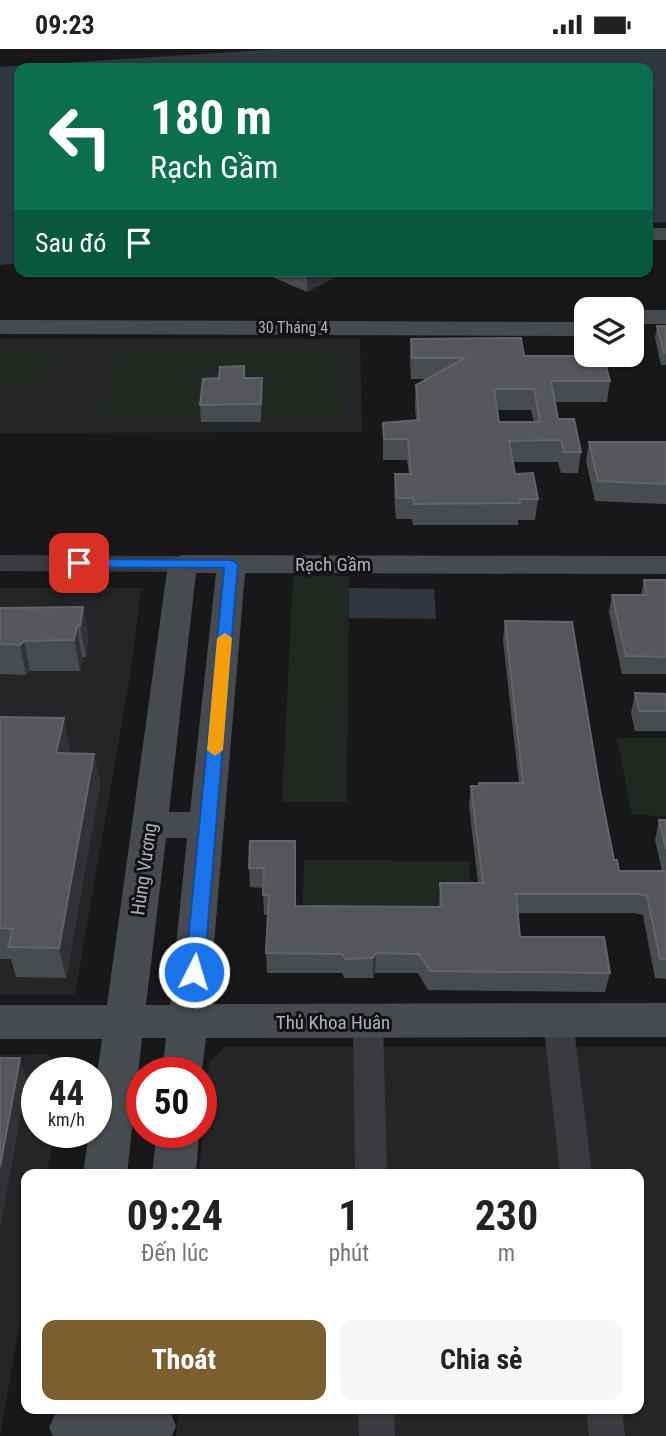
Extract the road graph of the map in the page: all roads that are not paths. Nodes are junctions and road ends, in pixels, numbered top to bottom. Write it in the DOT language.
graph roads {
  1 [pos="0,314"];
  2 [pos="644,317"];
  3 [pos="666,317"];
  4 [pos="574,318"];
  5 [pos="108,320"];
  6 [pos="532,322"];
  7 [pos="0,327"];
  8 [pos="574,327"];
  9 [pos="644,329"];
  10 [pos="666,330"];
  11 [pos="0,563"];
  12 [pos="183,564"];
  13 [pos="231,564"];
  14 [pos="666,565"];
  15 [pos="150,825"];
  16 [pos="208,825"];
  17 [pos="558,1020"];
  18 [pos="666,1020"];
  19 [pos="123,1021"];
  20 [pos="190,1021"];
  21 [pos="0,1022"];
  22 [pos="368,1022"];
  23 [pos="185,1057"];
  24 [pos="176,1148"];
  25 [pos="106,1169"];
  26 [pos="174,1169"];
  27 [pos="371,1169"];
  28 [pos="575,1169"];
  29 [pos="376,1414"];
  30 [pos="605,1414"];
  31 [pos="74,1424"];
  32 [pos="151,1424"];
  33 [pos="377,1436"];
  34 [pos="607,1436"];
  1 -- 5 [label="main road, 30 Tháng 4"];
  2 -- 3 [label="main road"];
  4 -- 6 [label="main road, 30 Tháng 4"];
  5 -- 6 [label="main road, 30 Tháng 4"];
  5 -- 7 [label="main road, 30 Tháng 4"];
  6 -- 8 [label="main road, 30 Tháng 4"];
  9 -- 10 [label="main road"];
  11 -- 12 [label="street, Rạch Gầm"];
  12 -- 13 [label="main road, Rạch Gầm"];
  12 -- 15 [label="main road, Hùng Vương"];
  13 -- 14 [label="main road, Rạch Gầm"];
  13 -- 16 [label="main road"];
  15 -- 16 [label="main road"];
  15 -- 19 [label="main road, Hùng Vương"];
  16 -- 20 [label="main road"];
  17 -- 18 [label="main road, Thủ Khoa Huân"];
  17 -- 22 [label="main road, Thủ Khoa Huân"];
  17 -- 28 [label="street"];
  19 -- 20 [label="main road, Thủ Khoa Huân"];
  19 -- 21 [label="main road, Thủ Khoa Huân"];
  19 -- 25 [label="main road, Hùng Vương"];
  20 -- 22 [label="main road, Thủ Khoa Huân"];
  20 -- 23 [label="main road"];
  22 -- 27 [label="street"];
  24 -- 26 [label="main road"];
  29 -- 33 [label="street"];
  30 -- 34 [label="street"];
  31 -- 32 [label="main road"];
}
